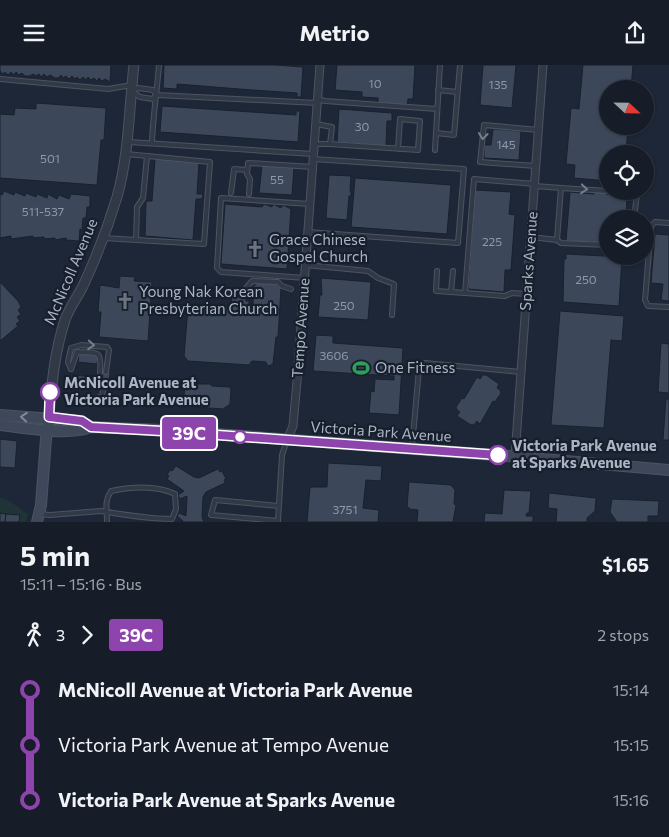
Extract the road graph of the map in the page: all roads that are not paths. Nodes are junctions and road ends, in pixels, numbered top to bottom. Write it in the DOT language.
graph roads {
  1 [pos="134,65"];
  2 [pos="159,65"];
  3 [pos="320,65"];
  4 [pos="440,65"];
  5 [pos="460,65"];
  6 [pos="544,65"];
  7 [pos="0,79"];
  8 [pos="131,88"];
  9 [pos="438,90"];
  10 [pos="458,92"];
  11 [pos="157,95"];
  12 [pos="317,101"];
  13 [pos="437,109"];
  14 [pos="316,124"];
  15 [pos="539,131"];
  16 [pos="436,133"];
  17 [pos="126,142"];
  18 [pos="152,142"];
  19 [pos="314,144"];
  20 [pos="330,144"];
  21 [pos="398,149"];
  22 [pos="434,150"];
  23 [pos="125,154"];
  24 [pos="146,156"];
  25 [pos="313,157"];
  26 [pos="536,166"];
  27 [pos="313,167"];
  28 [pos="247,170"];
  29 [pos="535,185"];
  30 [pos="561,188"];
  31 [pos="599,190"];
  32 [pos="232,193"];
  33 [pos="249,193"];
  34 [pos="310,204"];
  35 [pos="669,223"];
  36 [pos="308,232"];
  37 [pos="103,238"];
  38 [pos="534,238"];
  39 [pos="136,240"];
  40 [pos="557,240"];
  41 [pos="599,245"];
  42 [pos="306,265"];
  43 [pos="437,271"];
  44 [pos="452,271"];
  45 [pos="305,278"];
  46 [pos="246,288"];
  47 [pos="291,289"];
  48 [pos="451,292"];
  49 [pos="465,293"];
  50 [pos="527,294"];
  51 [pos="669,307"];
  52 [pos="392,315"];
  53 [pos="106,372"];
  54 [pos="521,372"];
  55 [pos="100,373"];
  56 [pos="104,386"];
  57 [pos="93,399"];
  58 [pos="0,415"];
  59 [pos="49,417"];
  60 [pos="0,425"];
  61 [pos="91,427"];
  62 [pos="47,430"];
  63 [pos="287,440"];
  64 [pos="412,449"];
  65 [pos="515,457"];
  66 [pos="669,470"];
  67 [pos="279,506"];
  68 [pos="107,512"];
  69 [pos="38,518"];
  70 [pos="107,522"];
  71 [pos="278,522"];
  1 -- 8 [label="street, McNicoll Avenue"];
  2 -- 11 [label="lane"];
  3 -- 12 [label="street, Tempo Avenue"];
  4 -- 9 [label="lane"];
  5 -- 10 [label="lane"];
  6 -- 15 [label="street, Sparks Avenue"];
  7 -- 8 [label="lane"];
  8 -- 11 [label="lane"];
  8 -- 11 [label="lane"];
  8 -- 17 [label="street, McNicoll Avenue"];
  9 -- 10 [label="lane"];
  9 -- 13 [label="lane"];
  10 -- 16 [label="lane"];
  11 -- 12 [label="lane"];
  11 -- 18 [label="lane"];
  12 -- 13 [label="lane"];
  12 -- 14 [label="street, Tempo Avenue"];
  13 -- 16 [label="lane"];
  14 -- 19 [label="street, Tempo Avenue"];
  14 -- 20 [label="lane"];
  15 -- 26 [label="street, Sparks Avenue"];
  15 -- 26 [label="lane, one-way"];
  16 -- 22 [label="lane"];
  17 -- 18 [label="lane"];
  17 -- 23 [label="street, McNicoll Avenue"];
  18 -- 25 [label="lane"];
  19 -- 20 [label="lane"];
  19 -- 25 [label="street, Tempo Avenue"];
  20 -- 21 [label="lane"];
  21 -- 21 [label="lane"];
  23 -- 24 [label="lane"];
  23 -- 37 [label="street, McNicoll Avenue"];
  24 -- 39 [label="lane"];
  24 -- 39 [label="lane"];
  25 -- 27 [label="street, Tempo Avenue"];
  25 -- 36 [label="lane"];
  26 -- 29 [label="street, Sparks Avenue"];
  27 -- 28 [label="lane"];
  27 -- 34 [label="street, Tempo Avenue"];
  28 -- 32 [label="lane"];
  28 -- 33 [label="lane"];
  29 -- 30 [label="lane"];
  29 -- 38 [label="street, Sparks Avenue"];
  29 -- 49 [label="lane"];
  30 -- 31 [label="lane, one-way"];
  30 -- 40 [label="lane"];
  34 -- 36 [label="street, Tempo Avenue"];
  34 -- 45 [label="lane"];
  35 -- 51 [label="lane"];
  36 -- 42 [label="street, Tempo Avenue"];
  37 -- 39 [label="lane"];
  37 -- 59 [label="street, McNicoll Avenue"];
  38 -- 40 [label="lane"];
  38 -- 50 [label="street, Sparks Avenue"];
  40 -- 41 [label="lane"];
  42 -- 45 [label="street, Tempo Avenue"];
  42 -- 52 [label="lane"];
  43 -- 48 [label="lane"];
  44 -- 48 [label="lane"];
  45 -- 63 [label="street, Tempo Avenue"];
  46 -- 47 [label="lane"];
  48 -- 49 [label="lane"];
  49 -- 50 [label="lane"];
  50 -- 54 [label="street, Sparks Avenue"];
  55 -- 53 [label="lane, one-way"];
  54 -- 64 [label="lane"];
  54 -- 65 [label="street, Sparks Avenue"];
  56 -- 57 [label="lane"];
  59 -- 58 [label="main road, Victoria Park Avenue, one-way"];
  59 -- 61 [label="main road, Victoria Park Avenue"];
  59 -- 62 [label="main road, McNicoll Avenue"];
  60 -- 62 [label="main road, Victoria Park Avenue"];
  61 -- 62 [label="main road, Victoria Park Avenue"];
  61 -- 63 [label="main road, Victoria Park Avenue"];
  62 -- 69 [label="main road, McNicoll Avenue"];
  63 -- 64 [label="main road, Victoria Park Avenue"];
  63 -- 67 [label="lane"];
  64 -- 65 [label="main road, Victoria Park Avenue"];
  65 -- 66 [label="main road, Victoria Park Avenue"];
  67 -- 71 [label="lane"];
  67 -- 71 [label="lane"];
  68 -- 68 [label="lane"];
  68 -- 69 [label="lane"];
  68 -- 70 [label="lane"];
}
